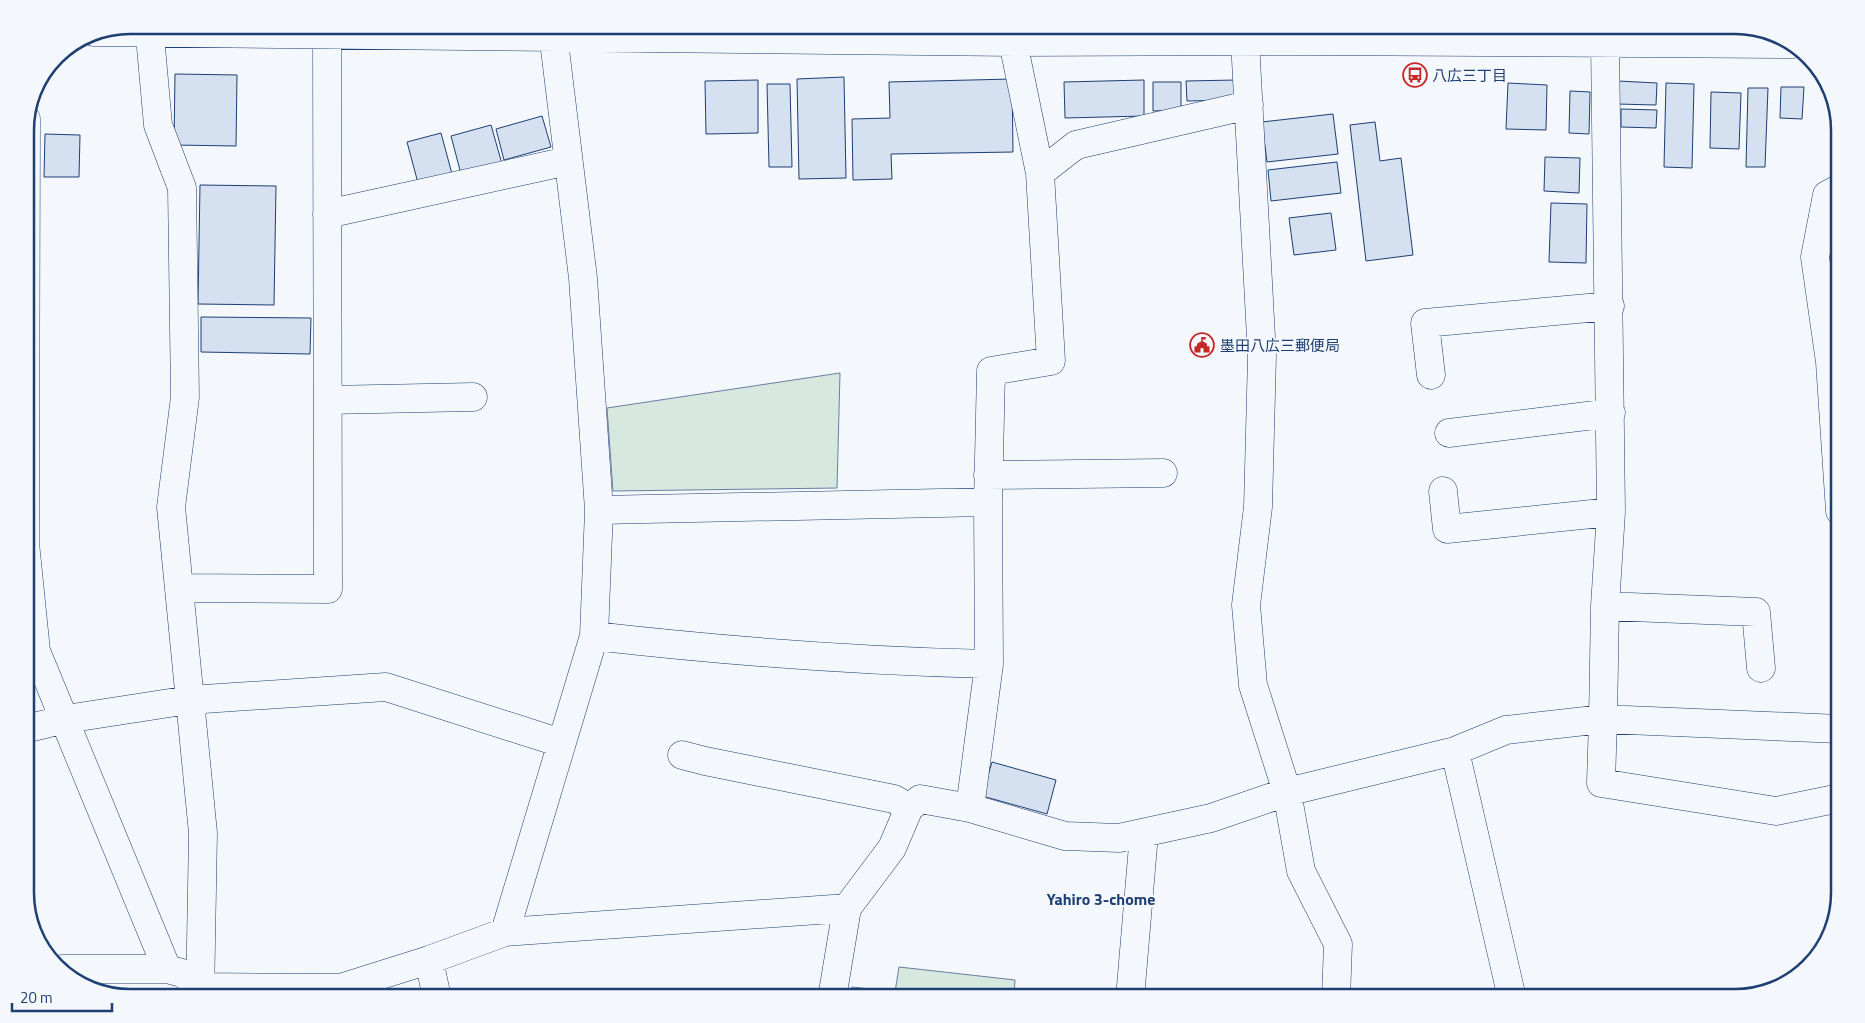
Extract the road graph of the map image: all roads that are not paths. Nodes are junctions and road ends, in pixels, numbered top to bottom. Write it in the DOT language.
graph roads {
  1 [pos="150,34"];
  2 [pos="298,34"];
  3 [pos="384,34"];
  4 [pos="553,34"];
  5 [pos="678,34"];
  6 [pos="1296,34"];
  7 [pos="1400,34"];
  8 [pos="327,35"];
  9 [pos="1262,35"];
  10 [pos="1609,37"];
  11 [pos="1013,42"];
  12 [pos="1776,43"];
  13 [pos="1249,104"];
  14 [pos="568,161"];
  15 [pos="1040,173"];
  16 [pos="1831,193"];
  17 [pos="327,214"];
  18 [pos="1610,306"];
  19 [pos="1831,340"];
  20 [pos="1431,375"];
  21 [pos="473,397"];
  22 [pos="328,400"];
  23 [pos="1611,413"];
  24 [pos="1449,433"];
  25 [pos="1163,473"];
  26 [pos="988,489"];
  27 [pos="1443,491"];
  28 [pos="599,510"];
  29 [pos="1611,512"];
  30 [pos="179,588"];
  31 [pos="1605,606"];
  32 [pos="594,636"];
  33 [pos="34,654"];
  34 [pos="989,664"];
  35 [pos="1761,668"];
  36 [pos="189,700"];
  37 [pos="66,719"];
  38 [pos="1603,719"];
  39 [pos="34,727"];
  40 [pos="1831,729"];
  41 [pos="561,743"];
  42 [pos="1455,751"];
  43 [pos="682,754"];
  44 [pos="1287,792"];
  45 [pos="1831,800"];
  46 [pos="909,808"];
  47 [pos="970,808"];
  48 [pos="1144,834"];
  49 [pos="847,908"];
  50 [pos="505,932"];
  51 [pos="429,960"];
  52 [pos="70,969"];
  53 [pos="167,969"];
  54 [pos="196,989"];
  55 [pos="200,989"];
  56 [pos="312,989"];
  57 [pos="436,989"];
  58 [pos="834,989"];
  59 [pos="1131,989"];
  60 [pos="1336,989"];
  61 [pos="1510,989"];
  1 -- 30 [label="street"];
  2 -- 8 [label="street"];
  3 -- 8 [label="street"];
  4 -- 14 [label="street"];
  5 -- 11 [label="street"];
  6 -- 9 [label="street"];
  7 -- 10 [label="street"];
  8 -- 17 [label="street"];
  9 -- 11 [label="street"];
  9 -- 13 [label="street"];
  10 -- 12 [label="street"];
  10 -- 18 [label="street"];
  11 -- 15 [label="street"];
  13 -- 15 [label="street"];
  13 -- 44 [label="street"];
  14 -- 17 [label="street"];
  14 -- 28 [label="street"];
  15 -- 26 [label="street"];
  16 -- 19 [label="street"];
  17 -- 22 [label="street"];
  18 -- 20 [label="street"];
  18 -- 23 [label="street"];
  21 -- 22 [label="street"];
  22 -- 30 [label="street"];
  23 -- 24 [label="street"];
  23 -- 29 [label="street"];
  25 -- 26 [label="street"];
  26 -- 28 [label="street"];
  26 -- 34 [label="street"];
  27 -- 29 [label="street"];
  28 -- 32 [label="street"];
  29 -- 31 [label="street"];
  30 -- 36 [label="street"];
  31 -- 35 [label="street"];
  31 -- 38 [label="street"];
  32 -- 34 [label="street"];
  32 -- 41 [label="street"];
  33 -- 37 [label="street"];
  34 -- 47 [label="street"];
  36 -- 37 [label="street"];
  36 -- 41 [label="street"];
  36 -- 55 [label="street"];
  37 -- 39 [label="street"];
  37 -- 53 [label="street"];
  38 -- 40 [label="street"];
  38 -- 42 [label="street"];
  38 -- 45 [label="street"];
  41 -- 50 [label="street"];
  42 -- 44 [label="street"];
  42 -- 61 [label="street"];
  43 -- 46 [label="street"];
  44 -- 48 [label="street"];
  44 -- 60 [label="street"];
  46 -- 47 [label="street"];
  46 -- 49 [label="street"];
  47 -- 48 [label="street"];
  48 -- 59 [label="street"];
  49 -- 50 [label="street"];
  49 -- 58 [label="street"];
  50 -- 51 [label="street"];
  51 -- 56 [label="street"];
  51 -- 57 [label="street"];
  52 -- 53 [label="street"];
  53 -- 54 [label="street"];
}
